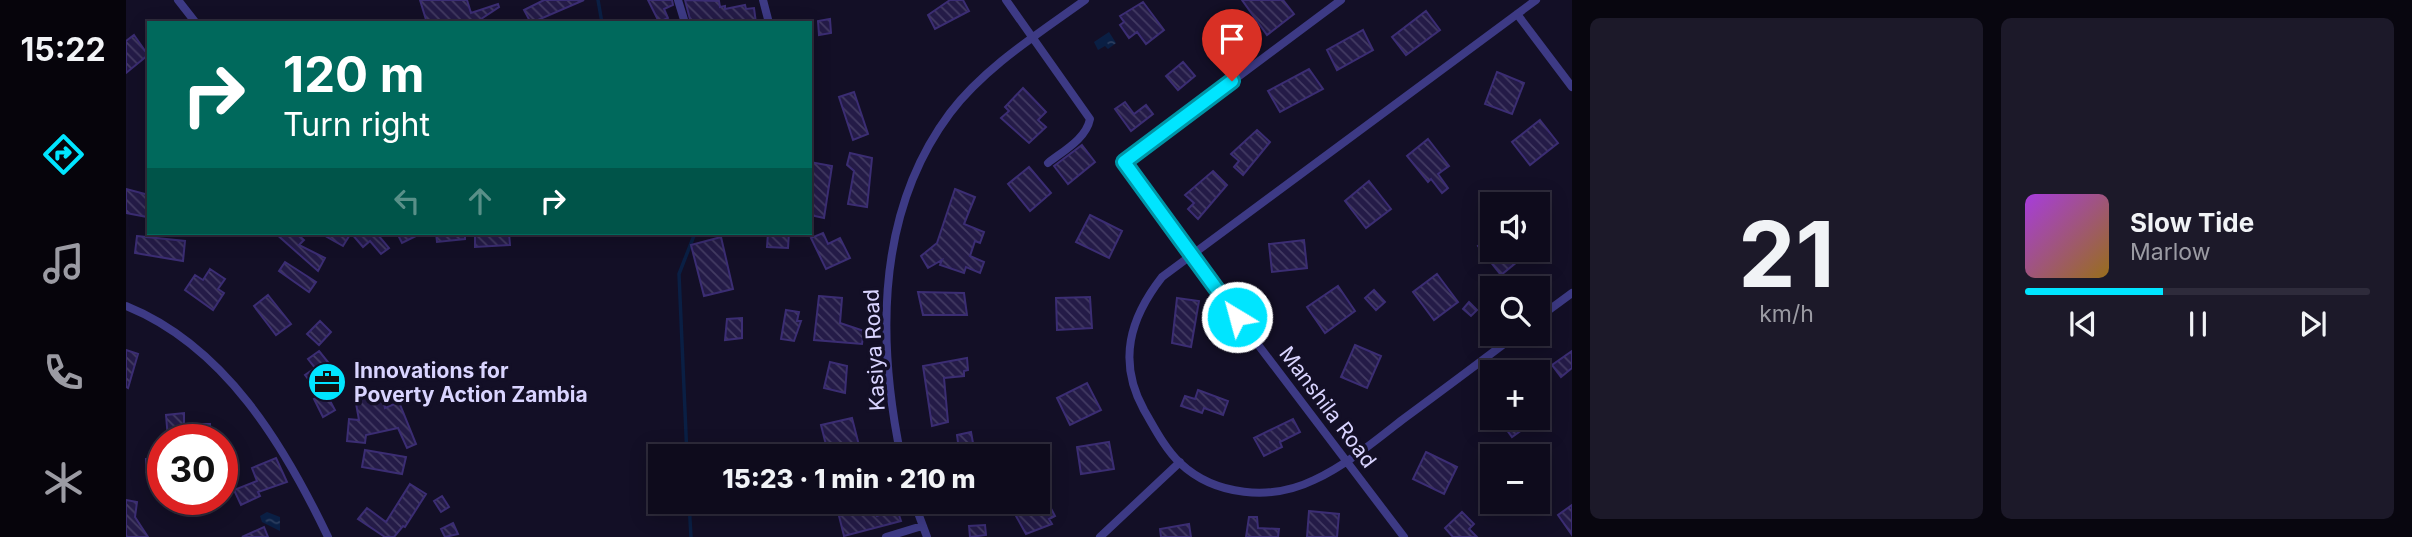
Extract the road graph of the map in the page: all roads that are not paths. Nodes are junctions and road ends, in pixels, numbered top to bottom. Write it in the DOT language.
graph roads {
  1 [pos="178,0"];
  2 [pos="678,0"];
  3 [pos="763,0"];
  4 [pos="1006,0"];
  5 [pos="1085,0"];
  6 [pos="1341,0"];
  7 [pos="1536,0"];
  8 [pos="1517,15"];
  9 [pos="194,21"];
  10 [pos="684,21"];
  11 [pos="768,21"];
  12 [pos="1032,38"];
  13 [pos="1572,86"];
  14 [pos="1048,163"];
  15 [pos="1190,254"];
  16 [pos="1572,293"];
  17 [pos="126,306"];
  18 [pos="1550,309"];
  19 [pos="1501,346"];
  20 [pos="899,444"];
  21 [pos="1347,461"];
  22 [pos="1180,462"];
  23 [pos="918,514"];
  24 [pos="922,526"];
  25 [pos="328,537"];
  26 [pos="886,537"];
  27 [pos="927,537"];
  28 [pos="1100,537"];
  29 [pos="1404,537"];
  1 -- 9 [label="street"];
  2 -- 10 [label="street"];
  3 -- 11 [label="street"];
  4 -- 12 [label="street"];
  5 -- 12 [label="street, Kasiya Road"];
  6 -- 15 [label="street, Manshila Road"];
  7 -- 8 [label="street"];
  8 -- 13 [label="street"];
  8 -- 15 [label="street"];
  12 -- 14 [label="street"];
  12 -- 20 [label="street, Kasiya Road"];
  15 -- 21 [label="street, Manshila Road"];
  15 -- 22 [label="street"];
  16 -- 18 [label="street"];
  17 -- 25 [label="street"];
  19 -- 21 [label="street"];
  21 -- 22 [label="street"];
  21 -- 29 [label="street, Manshila Road"];
  22 -- 28 [label="street"];
  23 -- 24 [label="street"];
  24 -- 26 [label="street"];
  24 -- 27 [label="street"];
}
